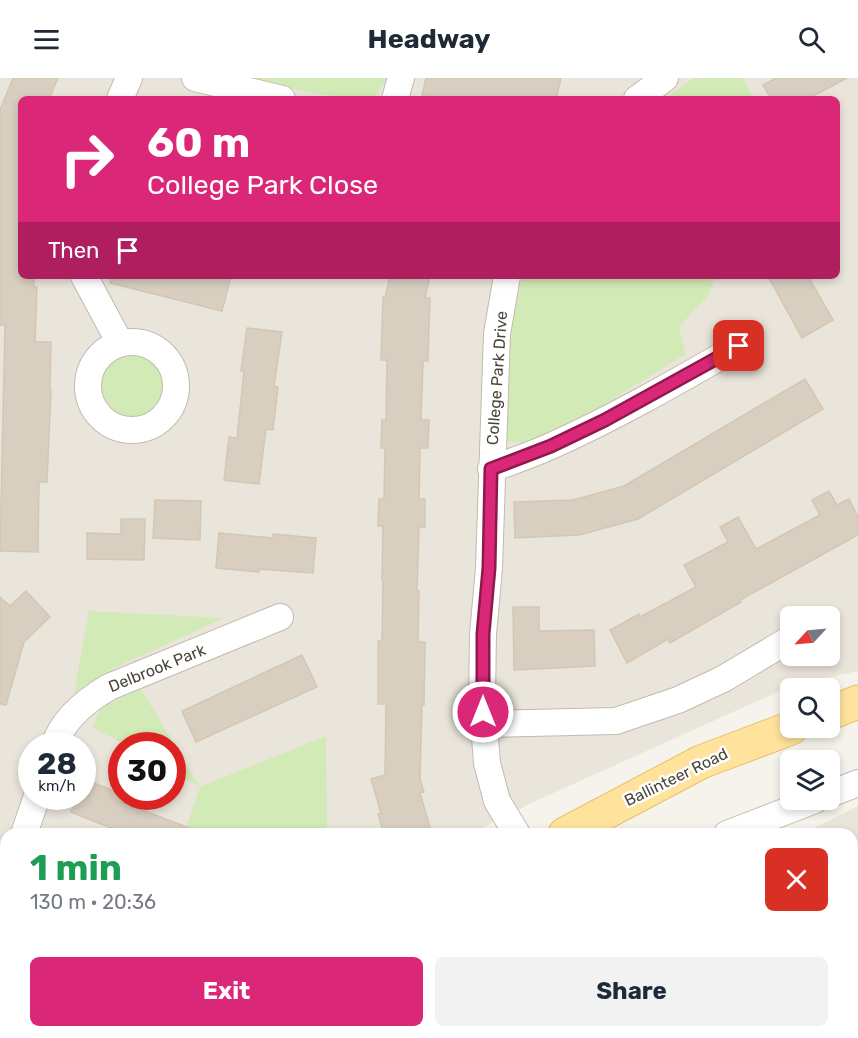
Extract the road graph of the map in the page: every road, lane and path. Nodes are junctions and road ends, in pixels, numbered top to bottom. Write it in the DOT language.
graph roads {
  1 [pos="129,78"];
  2 [pos="195,78"];
  3 [pos="401,78"];
  4 [pos="665,78"];
  5 [pos="121,96"];
  6 [pos="270,96"];
  7 [pos="396,96"];
  8 [pos="641,96"];
  9 [pos="86,279"];
  10 [pos="506,279"];
  11 [pos="120,343"];
  12 [pos="739,346"];
  13 [pos="491,469"];
  14 [pos="280,616"];
  15 [pos="780,645"];
  16 [pos="858,702"];
  17 [pos="840,709"];
  18 [pos="483,724"];
  19 [pos="62,732"];
  20 [pos="780,732"];
  21 [pos="858,783"];
  22 [pos="840,790"];
  23 [pos="32,810"];
  24 [pos="789,810"];
  25 [pos="26,828"];
  26 [pos="513,828"];
  27 [pos="576,828"];
  28 [pos="743,828"];
  1 -- 5 [label="street"];
  2 -- 6 [label="street"];
  3 -- 7 [label="street"];
  4 -- 8 [label="street"];
  9 -- 11 [label="street"];
  10 -- 13 [label="street, College Park Drive"];
  12 -- 13 [label="street"];
  13 -- 18 [label="street, College Park Drive"];
  14 -- 19 [label="street, Delbrook Park"];
  15 -- 18 [label="street"];
  16 -- 17 [label="main road"];
  18 -- 26 [label="street, College Park Drive"];
  20 -- 27 [label="main road, Ballinteer Road"];
  21 -- 22 [label="street"];
  23 -- 25 [label="street"];
  24 -- 28 [label="street"];
}
